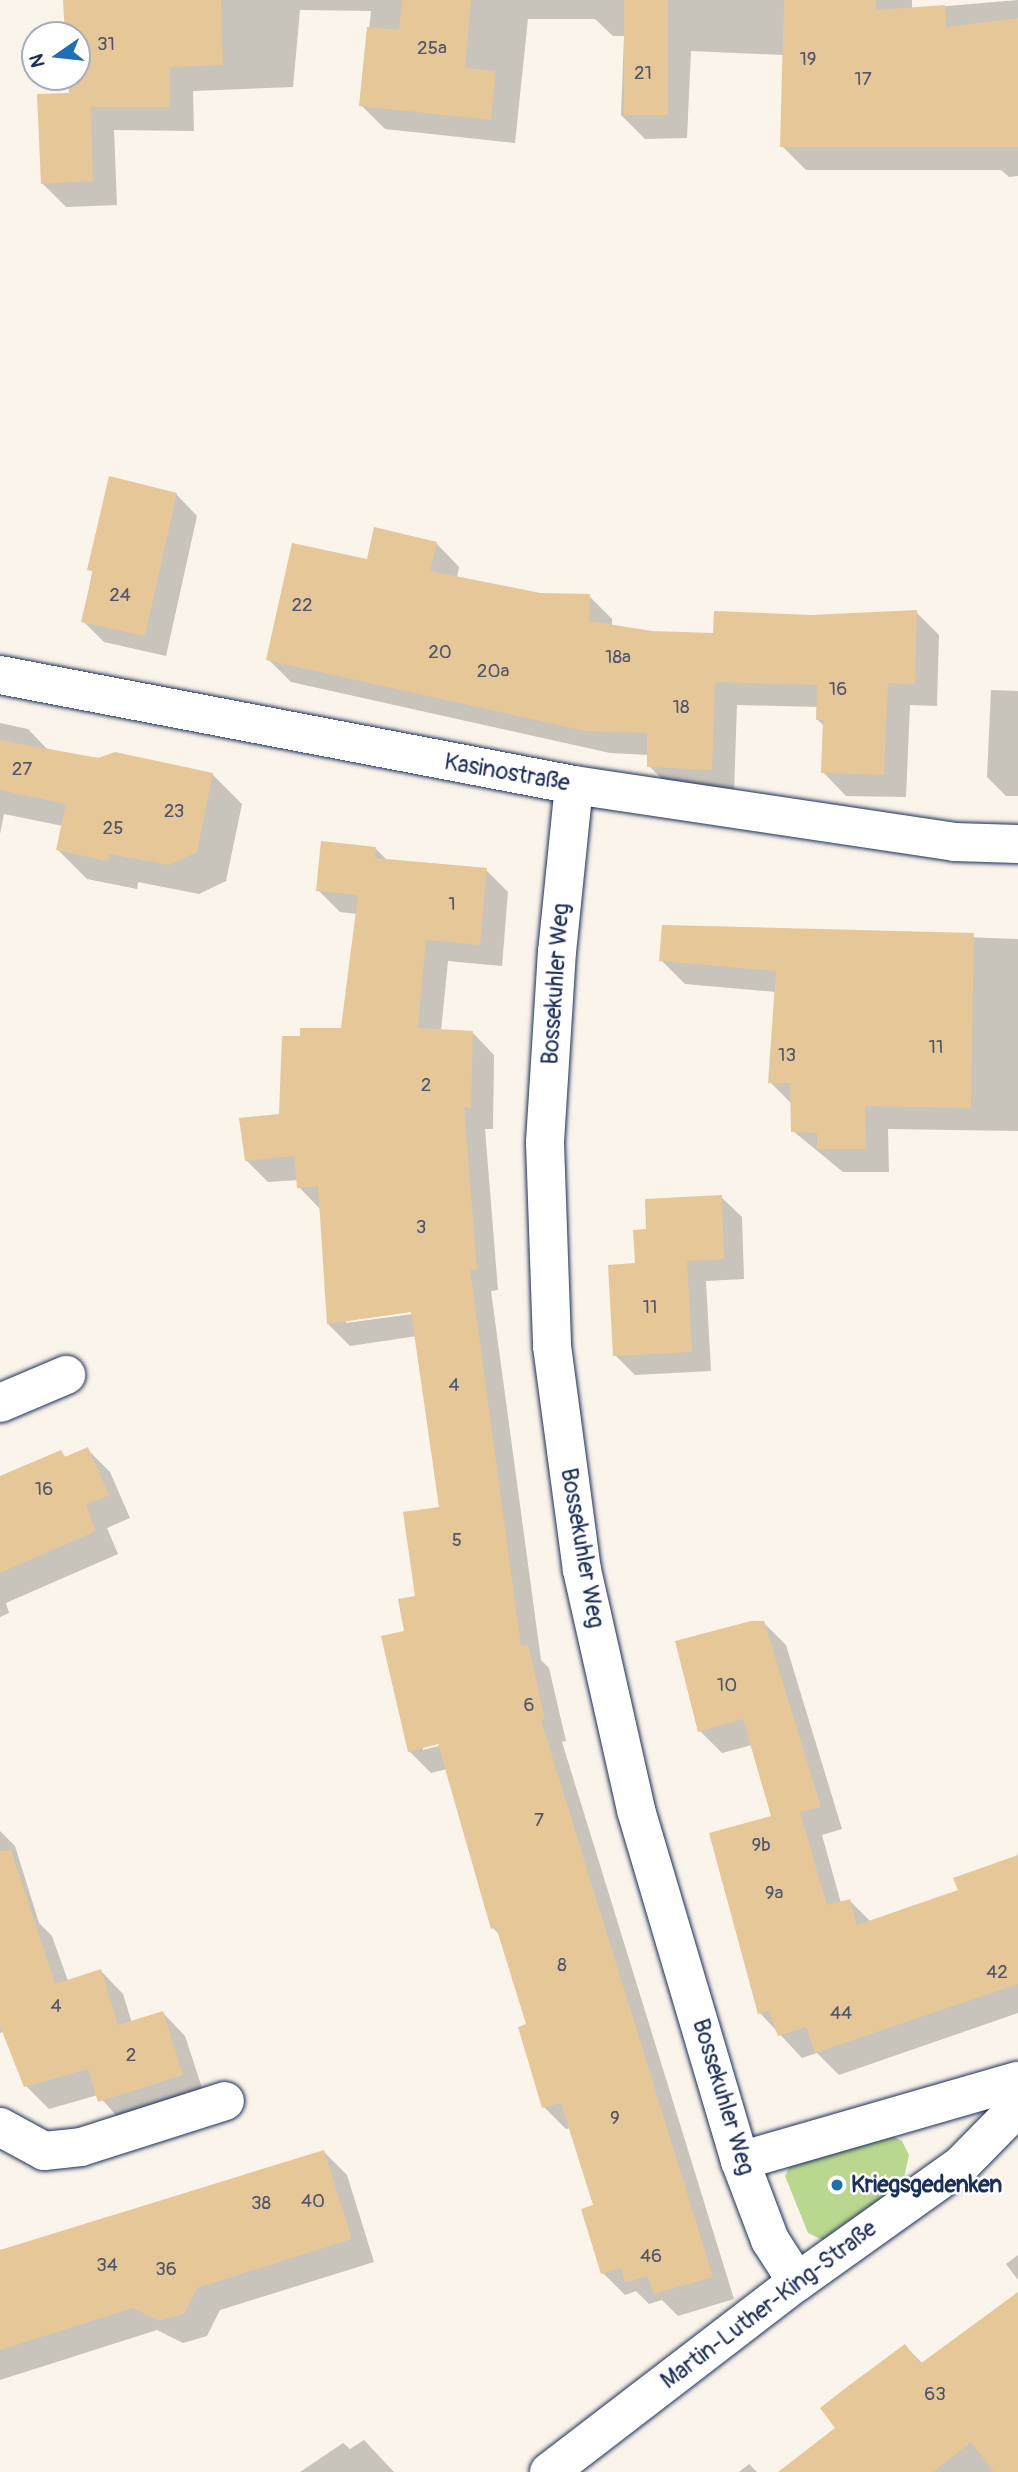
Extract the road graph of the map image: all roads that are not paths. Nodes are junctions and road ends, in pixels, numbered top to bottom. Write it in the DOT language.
graph roads {
  1 [pos="0,675"];
  2 [pos="574,785"];
  3 [pos="1018,844"];
  4 [pos="66,1375"];
  5 [pos="0,1403"];
  6 [pos="1018,2081"];
  7 [pos="225,2101"];
  8 [pos="1018,2107"];
  9 [pos="0,2127"];
  10 [pos="740,2161"];
  11 [pos="797,2281"];
  12 [pos="573,2465"];
  1 -- 2 [label="street, Kasinostraße"];
  2 -- 3 [label="street, Kasinostraße"];
  2 -- 10 [label="street, Bossekuhler Weg"];
  4 -- 5 [label="street"];
  6 -- 10 [label="street"];
  7 -- 9 [label="street"];
  8 -- 11 [label="street, Martin-Luther-King-Straße"];
  10 -- 11 [label="street, Bossekuhler Weg"];
  11 -- 12 [label="street, Martin-Luther-King-Straße"];
}
